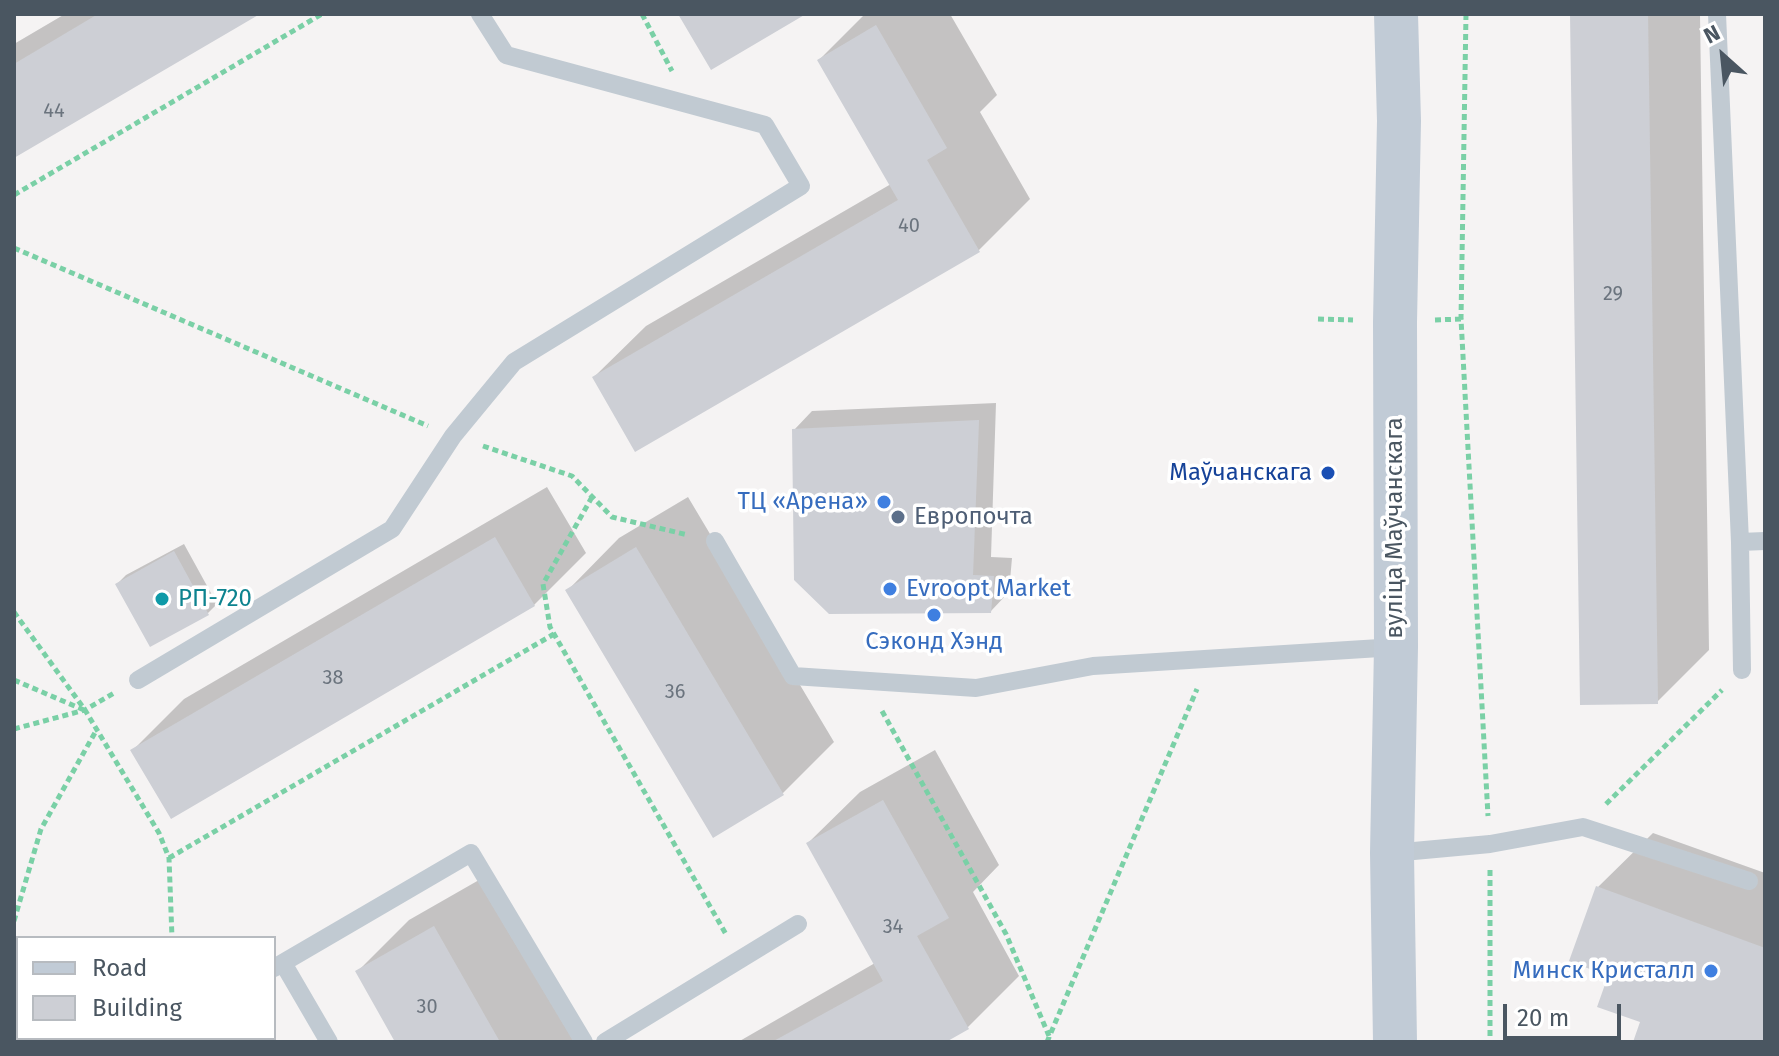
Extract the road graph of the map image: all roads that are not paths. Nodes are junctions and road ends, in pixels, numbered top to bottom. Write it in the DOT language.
graph roads {
  1 [pos="480,14"];
  2 [pos="1396,14"];
  3 [pos="1717,14"];
  4 [pos="715,541"];
  5 [pos="1765,541"];
  6 [pos="1740,542"];
  7 [pos="1396,647"];
  8 [pos="1742,670"];
  9 [pos="138,680"];
  10 [pos="1392,853"];
  11 [pos="1749,881"];
  12 [pos="798,924"];
  13 [pos="278,965"];
  14 [pos="329,1042"];
  15 [pos="584,1042"];
  16 [pos="605,1042"];
  17 [pos="1395,1042"];
  1 -- 9 [label="lane"];
  2 -- 7 [label="main road, вуліца Маўчанскага"];
  3 -- 6 [label="lane"];
  4 -- 7 [label="lane"];
  5 -- 6 [label="lane"];
  6 -- 8 [label="lane"];
  7 -- 10 [label="main road, вуліца Маўчанскага"];
  10 -- 11 [label="lane"];
  10 -- 17 [label="main road, вуліца Маўчанскага"];
  12 -- 16 [label="lane"];
  13 -- 14 [label="lane"];
  13 -- 15 [label="lane"];
}
